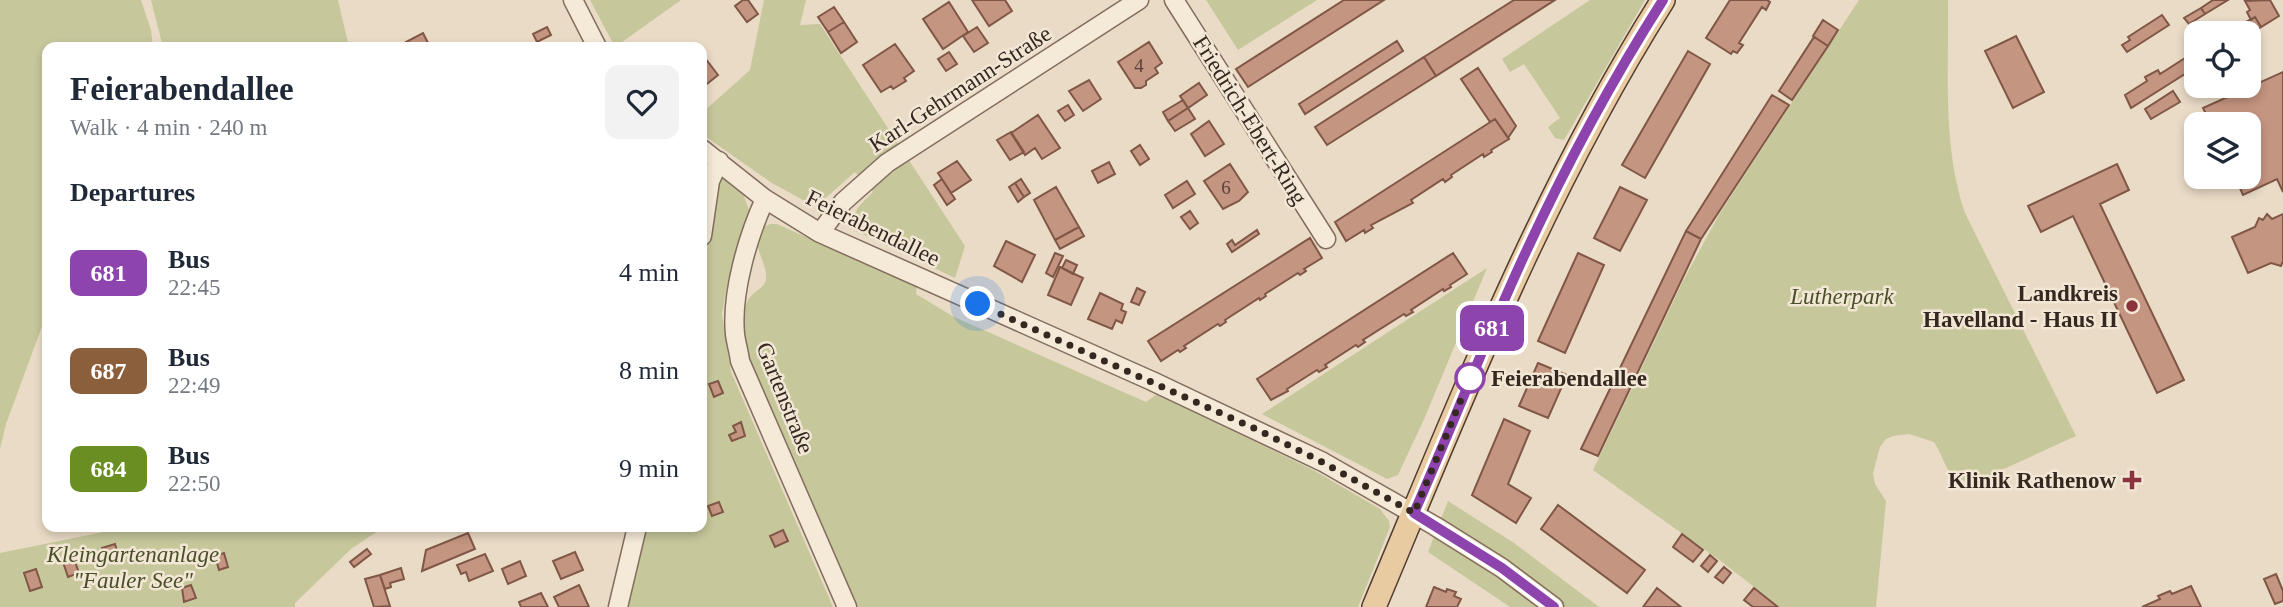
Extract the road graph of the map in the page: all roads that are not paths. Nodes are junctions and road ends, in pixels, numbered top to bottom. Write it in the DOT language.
graph roads {
  1 [pos="573,0"];
  2 [pos="1139,0"];
  3 [pos="1174,0"];
  4 [pos="1663,0"];
  5 [pos="594,42"];
  6 [pos="707,153"];
  7 [pos="719,161"];
  8 [pos="765,199"];
  9 [pos="707,202"];
  10 [pos="820,233"];
  11 [pos="1326,239"];
  12 [pos="1414,513"];
  13 [pos="636,532"];
  14 [pos="618,607"];
  15 [pos="847,607"];
  16 [pos="1374,607"];
  17 [pos="1554,607"];
  1 -- 5 [label="street"];
  2 -- 10 [label="street, Karl-Gehrmann-Straße"];
  3 -- 11 [label="street, Friedrich-Ebert-Ring"];
  4 -- 12 [label="main road"];
  6 -- 7 [label="street, Feierabendallee"];
  7 -- 8 [label="street, Feierabendallee"];
  7 -- 9 [label="street"];
  8 -- 10 [label="street, Feierabendallee"];
  8 -- 15 [label="street, Gartenstraße"];
  10 -- 12 [label="street, Feierabendallee"];
  12 -- 16 [label="main road"];
  12 -- 17 [label="street, Feierabendallee"];
  13 -- 14 [label="street"];
}
